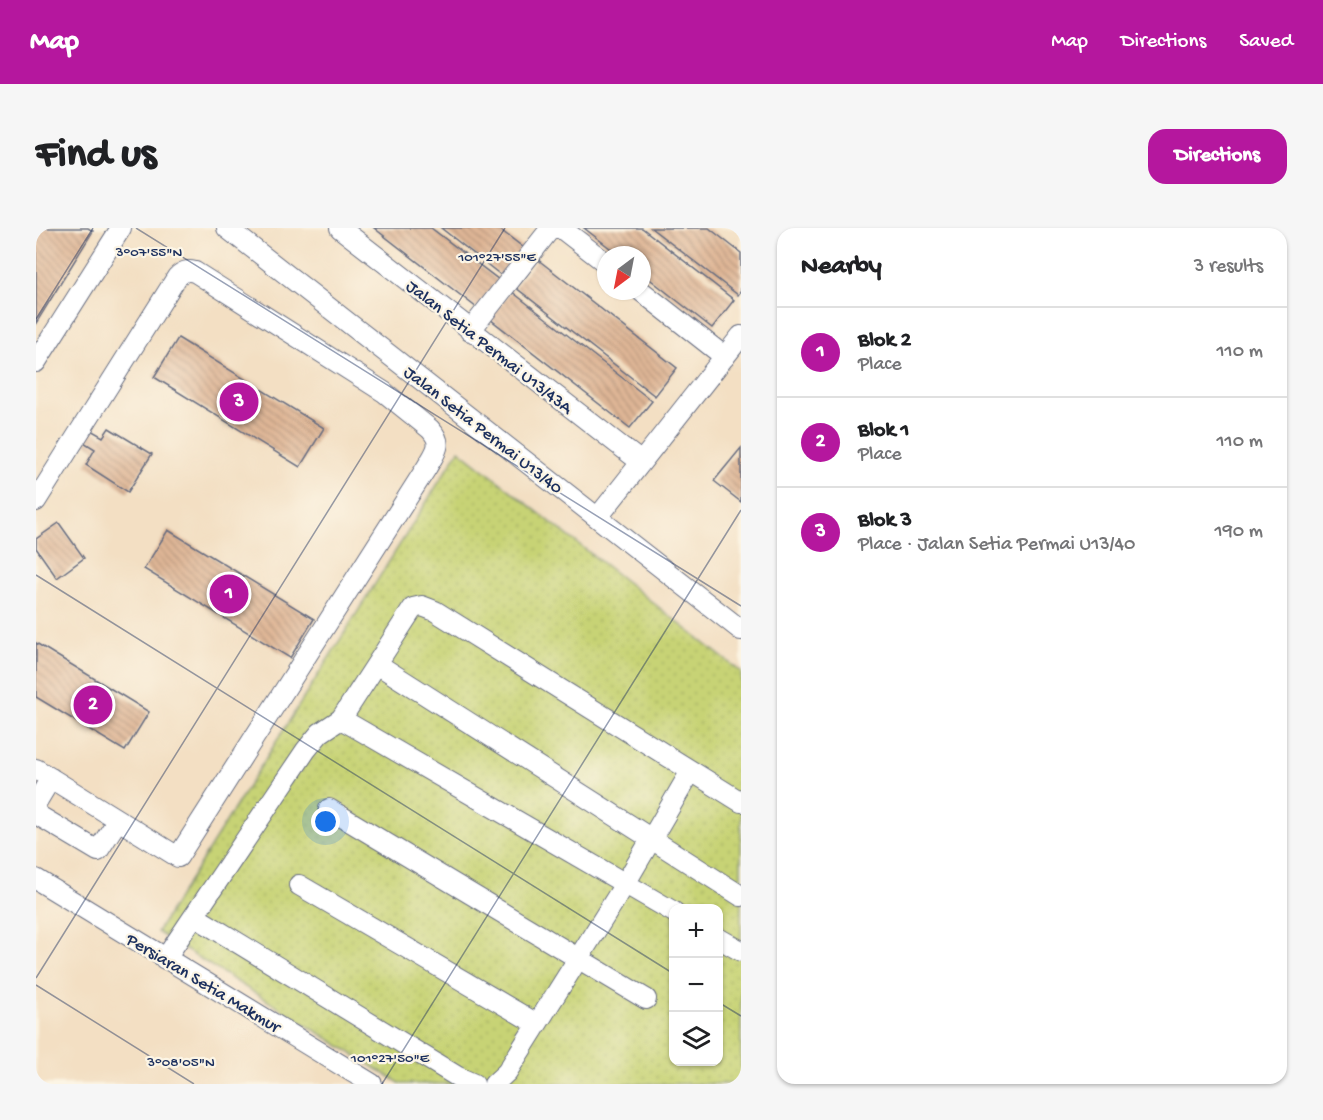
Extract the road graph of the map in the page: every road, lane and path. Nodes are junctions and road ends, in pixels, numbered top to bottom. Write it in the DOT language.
graph roads {
  1 [pos="121,228"];
  2 [pos="226,228"];
  3 [pos="340,228"];
  4 [pos="551,228"];
  5 [pos="561,228"];
  6 [pos="597,256"];
  7 [pos="651,299"];
  8 [pos="470,331"];
  9 [pos="741,336"];
  10 [pos="725,357"];
  11 [pos="36,362"];
  12 [pos="641,462"];
  13 [pos="36,501"];
  14 [pos="598,517"];
  15 [pos="741,630"];
  16 [pos="376,664"];
  17 [pos="340,719"];
  18 [pos="691,771"];
  19 [pos="43,773"];
  20 [pos="741,802"];
  21 [pos="36,803"];
  22 [pos="329,809"];
  23 [pos="36,814"];
  24 [pos="118,820"];
  25 [pos="652,839"];
  26 [pos="37,878"];
  27 [pos="625,884"];
  28 [pos="299,885"];
  29 [pos="741,896"];
  30 [pos="669,909"];
  31 [pos="194,916"];
  32 [pos="723,941"];
  33 [pos="741,951"];
  34 [pos="165,959"];
  35 [pos="578,959"];
  36 [pos="646,999"];
  37 [pos="537,1024"];
  38 [pos="372,1084"];
  39 [pos="474,1084"];
  40 [pos="494,1084"];
  1 -- 11 [label="street"];
  2 -- 14 [label="street, Jalan Setia Permai U13/40"];
  3 -- 8 [label="street, Jalan Setia Permai U13/43A"];
  4 -- 8 [label="street"];
  5 -- 6 [label="street"];
  7 -- 10 [label="street"];
  8 -- 12 [label="street, Jalan Setia Permai U13/43A"];
  9 -- 10 [label="street"];
  10 -- 12 [label="street"];
  12 -- 14 [label="street"];
  13 -- 24 [label="street"];
  14 -- 15 [label="street, Jalan Setia Permai U13/40"];
  16 -- 17 [label="street"];
  16 -- 18 [label="street"];
  16 -- 25 [label="street"];
  17 -- 27 [label="street"];
  17 -- 31 [label="street"];
  18 -- 20 [label="street"];
  18 -- 25 [label="street"];
  19 -- 21 [label="street"];
  19 -- 24 [label="street"];
  22 -- 35 [label="street"];
  23 -- 24 [label="street"];
  25 -- 27 [label="street"];
  25 -- 29 [label="street"];
  26 -- 34 [label="street, Persiaran Setia Makmur"];
  27 -- 30 [label="street"];
  27 -- 35 [label="street"];
  28 -- 37 [label="street"];
  31 -- 34 [label="street"];
  31 -- 39 [label="street"];
  32 -- 33 [label="street"];
  34 -- 38 [label="street, Persiaran Setia Makmur"];
  35 -- 36 [label="street"];
  35 -- 37 [label="street"];
  37 -- 40 [label="street"];
}
